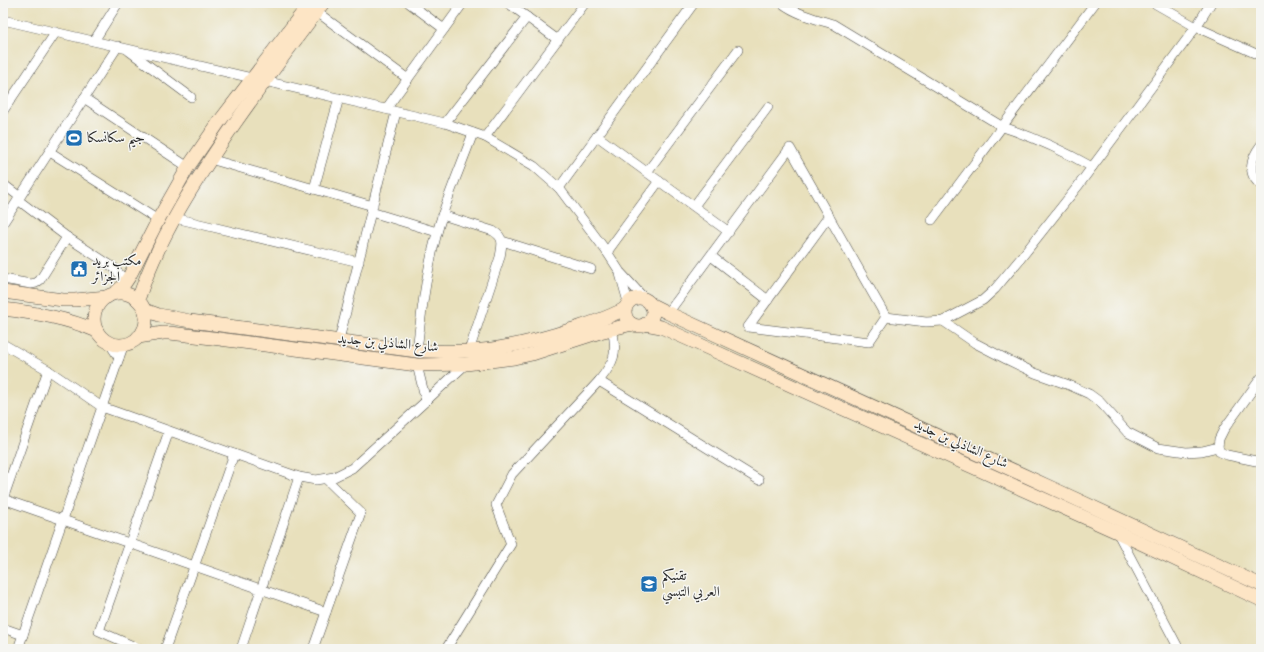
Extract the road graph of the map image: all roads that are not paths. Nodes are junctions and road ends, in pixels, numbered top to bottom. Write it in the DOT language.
graph roads {
  1 [pos="118,3"];
  2 [pos="409,3"];
  3 [pos="463,3"];
  4 [pos="508,3"];
  5 [pos="585,3"];
  6 [pos="694,3"];
  7 [pos="782,3"];
  8 [pos="1095,3"];
  9 [pos="1154,3"];
  10 [pos="1210,3"];
  11 [pos="312,5"];
  12 [pos="527,17"];
  13 [pos="3,20"];
  14 [pos="1196,27"];
  15 [pos="444,30"];
  16 [pos="56,32"];
  17 [pos="558,40"];
  18 [pos="94,41"];
  19 [pos="122,48"];
  20 [pos="738,50"];
  21 [pos="1261,56"];
  22 [pos="408,78"];
  23 [pos="259,80"];
  24 [pos="191,97"];
  25 [pos="84,98"];
  26 [pos="339,98"];
  27 [pos="768,108"];
  28 [pos="386,109"];
  29 [pos="3,111"];
  30 [pos="396,112"];
  31 [pos="445,123"];
  32 [pos="1003,127"];
  33 [pos="473,133"];
  34 [pos="597,136"];
  35 [pos="485,138"];
  36 [pos="1261,145"];
  37 [pos="50,152"];
  38 [pos="210,159"];
  39 [pos="188,167"];
  40 [pos="1092,167"];
  41 [pos="647,172"];
  42 [pos="659,181"];
  43 [pos="3,184"];
  44 [pos="1261,185"];
  45 [pos="559,188"];
  46 [pos="314,189"];
  47 [pos="19,199"];
  48 [pos="694,206"];
  49 [pos="372,209"];
  50 [pos="442,215"];
  51 [pos="829,216"];
  52 [pos="175,218"];
  53 [pos="158,220"];
  54 [pos="932,220"];
  55 [pos="3,223"];
  56 [pos="437,232"];
  57 [pos="729,232"];
  58 [pos="67,237"];
  59 [pos="502,242"];
  60 [pos="607,252"];
  61 [pos="711,256"];
  62 [pos="359,262"];
  63 [pos="590,269"];
  64 [pos="620,272"];
  65 [pos="3,280"];
  66 [pos="127,282"];
  67 [pos="3,292"];
  68 [pos="111,295"];
  69 [pos="768,300"];
  70 [pos="647,301"];
  71 [pos="141,305"];
  72 [pos="626,306"];
  73 [pos="3,308"];
  74 [pos="668,313"];
  75 [pos="886,316"];
  76 [pos="943,321"];
  77 [pos="632,324"];
  78 [pos="645,324"];
  79 [pos="612,329"];
  80 [pos="98,331"];
  81 [pos="138,337"];
  82 [pos="340,340"];
  83 [pos="108,341"];
  84 [pos="3,344"];
  85 [pos="124,344"];
  86 [pos="417,350"];
  87 [pos="469,351"];
  88 [pos="119,358"];
  89 [pos="466,364"];
  90 [pos="416,365"];
  91 [pos="48,370"];
  92 [pos="1261,378"];
  93 [pos="599,381"];
  94 [pos="426,401"];
  95 [pos="102,407"];
  96 [pos="169,431"];
  97 [pos="1218,446"];
  98 [pos="234,454"];
  99 [pos="1261,462"];
  100 [pos="299,477"];
  101 [pos="326,479"];
  102 [pos="759,480"];
  103 [pos="63,520"];
  104 [pos="1116,525"];
  105 [pos="130,543"];
  106 [pos="194,566"];
  107 [pos="1261,585"];
  108 [pos="261,589"];
  109 [pos="1261,600"];
  110 [pos="326,612"];
  111 [pos="3,628"];
  112 [pos="23,635"];
  113 [pos="18,649"];
  114 [pos="140,649"];
  115 [pos="165,649"];
  116 [pos="241,649"];
  117 [pos="313,649"];
  118 [pos="446,649"];
  119 [pos="1179,649"];
  1 -- 18 [label="street"];
  2 -- 15 [label="street"];
  3 -- 15 [label="street"];
  4 -- 12 [label="street"];
  5 -- 17 [label="street"];
  6 -- 34 [label="street"];
  7 -- 32 [label="street"];
  8 -- 32 [label="street"];
  9 -- 14 [label="street"];
  10 -- 14 [label="street"];
  11 -- 22 [label="street"];
  11 -- 23 [label="main road"];
  12 -- 17 [label="street"];
  12 -- 31 [label="street"];
  13 -- 16 [label="street"];
  14 -- 21 [label="street"];
  14 -- 40 [label="street"];
  15 -- 22 [label="street"];
  16 -- 18 [label="street"];
  16 -- 29 [label="street"];
  17 -- 35 [label="street"];
  18 -- 19 [label="street"];
  19 -- 23 [label="street"];
  19 -- 24 [label="street"];
  19 -- 25 [label="street"];
  20 -- 41 [label="street"];
  22 -- 28 [label="street"];
  23 -- 26 [label="street"];
  23 -- 38 [label="main road"];
  23 -- 39 [label="main road"];
  25 -- 37 [label="street"];
  25 -- 39 [label="street"];
  26 -- 28 [label="street"];
  26 -- 46 [label="street"];
  27 -- 48 [label="street"];
  28 -- 30 [label="street"];
  30 -- 31 [label="street"];
  30 -- 49 [label="street"];
  31 -- 33 [label="street"];
  32 -- 40 [label="street"];
  32 -- 54 [label="street"];
  33 -- 35 [label="street"];
  33 -- 50 [label="street"];
  34 -- 41 [label="street"];
  34 -- 45 [label="street"];
  35 -- 45 [label="street"];
  36 -- 44 [label="street"];
  37 -- 47 [label="street"];
  37 -- 53 [label="street"];
  38 -- 46 [label="street"];
  38 -- 52 [label="main road"];
  39 -- 53 [label="main road"];
  40 -- 76 [label="street"];
  41 -- 42 [label="street"];
  42 -- 48 [label="street"];
  42 -- 60 [label="street"];
  43 -- 47 [label="street"];
  45 -- 60 [label="street"];
  46 -- 49 [label="street"];
  47 -- 55 [label="street"];
  47 -- 58 [label="street"];
  48 -- 57 [label="street"];
  49 -- 56 [label="street"];
  49 -- 62 [label="street"];
  50 -- 56 [label="street"];
  50 -- 59 [label="street"];
  51 -- 57 [label="street"];
  51 -- 69 [label="street"];
  51 -- 75 [label="street"];
  52 -- 62 [label="street"];
  52 -- 71 [label="main road"];
  53 -- 66 [label="main road"];
  56 -- 86 [label="street"];
  57 -- 61 [label="street"];
  58 -- 65 [label="street"];
  58 -- 66 [label="street"];
  59 -- 63 [label="street"];
  59 -- 87 [label="street"];
  60 -- 64 [label="street"];
  61 -- 69 [label="street"];
  61 -- 74 [label="street"];
  62 -- 82 [label="street"];
  64 -- 70 [label="street"];
  64 -- 72 [label="street"];
  66 -- 68 [label="main road"];
  67 -- 68 [label="main road"];
  68 -- 71 [label="main road"];
  68 -- 80 [label="main road"];
  69 -- 75 [label="street"];
  70 -- 72 [label="main road"];
  70 -- 74 [label="main road, شارع الشاذلي بن جديد"];
  70 -- 78 [label="main road"];
  71 -- 81 [label="main road"];
  71 -- 82 [label="main road, شارع الشاذلي بن جديد"];
  72 -- 77 [label="main road"];
  72 -- 87 [label="main road, شارع الشاذلي بن جديد"];
  73 -- 80 [label="main road"];
  74 -- 104 [label="main road, شارع الشاذلي بن جديد"];
  75 -- 76 [label="street"];
  76 -- 97 [label="street"];
  77 -- 78 [label="main road"];
  77 -- 79 [label="main road, شارع الشاذلي بن جديد"];
  78 -- 104 [label="main road, شارع الشاذلي بن جديد"];
  79 -- 89 [label="main road, شارع الشاذلي بن جديد"];
  79 -- 93 [label="street"];
  80 -- 83 [label="main road"];
  81 -- 85 [label="main road"];
  81 -- 90 [label="main road, شارع الشاذلي بن جديد"];
  82 -- 86 [label="main road, شارع الشاذلي بن جديد"];
  83 -- 85 [label="main road"];
  83 -- 88 [label="street"];
  84 -- 91 [label="street"];
  85 -- 88 [label="street"];
  86 -- 87 [label="main road, شارع الشاذلي بن جديد"];
  88 -- 95 [label="street"];
  89 -- 90 [label="main road, شارع الشاذلي بن جديد"];
  89 -- 94 [label="street"];
  90 -- 94 [label="street"];
  91 -- 95 [label="street"];
  91 -- 103 [label="street"];
  92 -- 97 [label="street"];
  93 -- 102 [label="street"];
  93 -- 118 [label="street"];
  94 -- 101 [label="street"];
  95 -- 96 [label="street"];
  95 -- 103 [label="street"];
  96 -- 98 [label="street"];
  96 -- 105 [label="street"];
  97 -- 99 [label="street"];
  98 -- 100 [label="street"];
  98 -- 106 [label="street"];
  100 -- 101 [label="street"];
  100 -- 108 [label="street"];
  101 -- 110 [label="street"];
  103 -- 105 [label="street"];
  103 -- 112 [label="street"];
  104 -- 107 [label="main road, شارع الشاذلي بن جديد"];
  104 -- 109 [label="main road, شارع الشاذلي بن جديد"];
  104 -- 119 [label="street"];
  105 -- 106 [label="street"];
  105 -- 114 [label="street"];
  106 -- 108 [label="street"];
  106 -- 115 [label="street"];
  108 -- 110 [label="street"];
  108 -- 116 [label="street"];
  110 -- 117 [label="street"];
  111 -- 112 [label="street"];
  112 -- 113 [label="street"];
}
